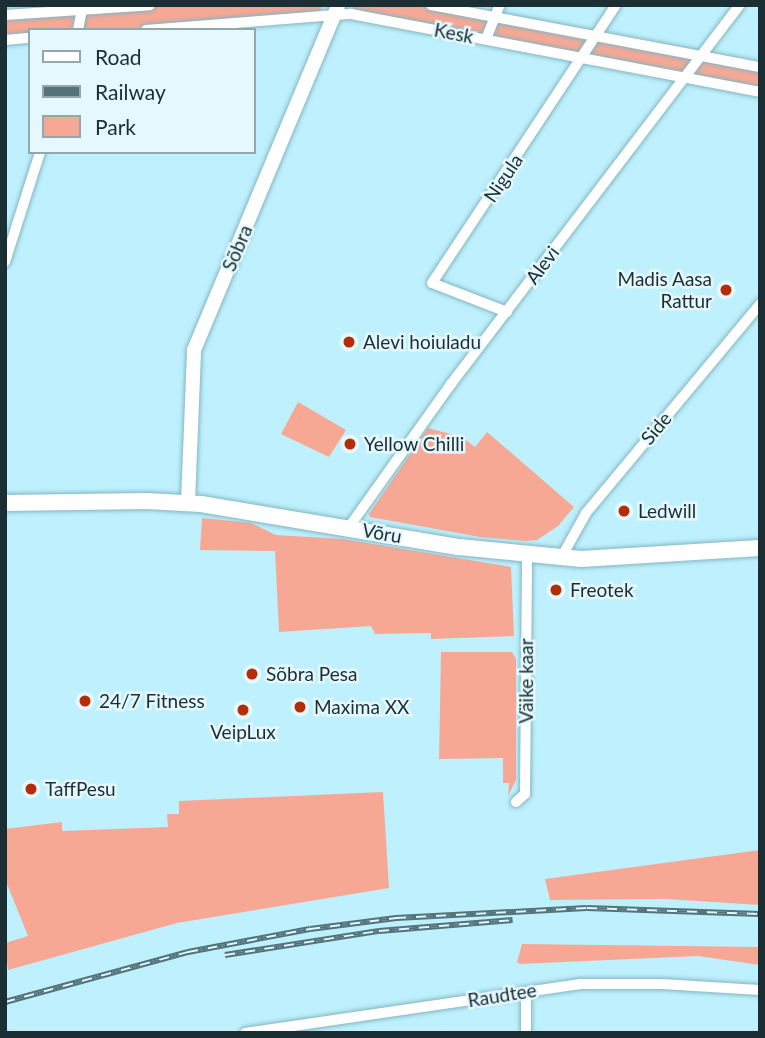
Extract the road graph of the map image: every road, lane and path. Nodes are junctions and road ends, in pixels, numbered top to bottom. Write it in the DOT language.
graph roads {
  1 [pos="150,5"];
  2 [pos="431,5"];
  3 [pos="500,5"];
  4 [pos="616,5"];
  5 [pos="740,5"];
  6 [pos="83,7"];
  7 [pos="336,10"];
  8 [pos="5,15"];
  9 [pos="494,17"];
  10 [pos="78,28"];
  11 [pos="164,28"];
  12 [pos="596,36"];
  13 [pos="28,38"];
  14 [pos="486,39"];
  15 [pos="5,40"];
  16 [pos="700,56"];
  17 [pos="583,58"];
  18 [pos="760,68"];
  19 [pos="683,78"];
  20 [pos="760,92"];
  21 [pos="39,154"];
  22 [pos="5,262"];
  23 [pos="760,304"];
  24 [pos="506,312"];
  25 [pos="188,502"];
  26 [pos="5,503"];
  27 [pos="349,527"];
  28 [pos="760,548"];
  29 [pos="527,556"];
  30 [pos="561,558"];
  31 [pos="516,802"];
  32 [pos="760,990"];
  33 [pos="526,992"];
  34 [pos="245,1033"];
  35 [pos="526,1033"];
  1 -- 6 [label="street"];
  2 -- 9 [label="street, Kesk"];
  3 -- 9 [label="street"];
  4 -- 12 [label="street, Nigula"];
  5 -- 16 [label="street, Alevi"];
  6 -- 8 [label="street"];
  6 -- 10 [label="street"];
  7 -- 11 [label="street, Kesk"];
  7 -- 14 [label="street, Kesk"];
  7 -- 25 [label="street, Sõbra"];
  9 -- 12 [label="street, Kesk"];
  9 -- 14 [label="street"];
  12 -- 16 [label="street, Kesk"];
  12 -- 17 [label="street, Nigula"];
  13 -- 15 [label="street"];
  14 -- 17 [label="street, Kesk"];
  16 -- 18 [label="street, Kesk"];
  16 -- 19 [label="street, Alevi"];
  17 -- 19 [label="street, Kesk"];
  17 -- 24 [label="street, Nigula"];
  19 -- 20 [label="street, Kesk"];
  19 -- 24 [label="street, Alevi"];
  21 -- 22 [label="street"];
  23 -- 30 [label="street, Side"];
  24 -- 27 [label="street, Alevi"];
  25 -- 26 [label="main road, Võru"];
  25 -- 27 [label="main road, Võru"];
  27 -- 29 [label="main road, Võru"];
  28 -- 30 [label="main road, Võru"];
  29 -- 30 [label="main road, Võru"];
  29 -- 31 [label="street, Väike kaar"];
  32 -- 33 [label="street, Raudtee"];
  33 -- 34 [label="street, Raudtee"];
  33 -- 35 [label="street"];
}
